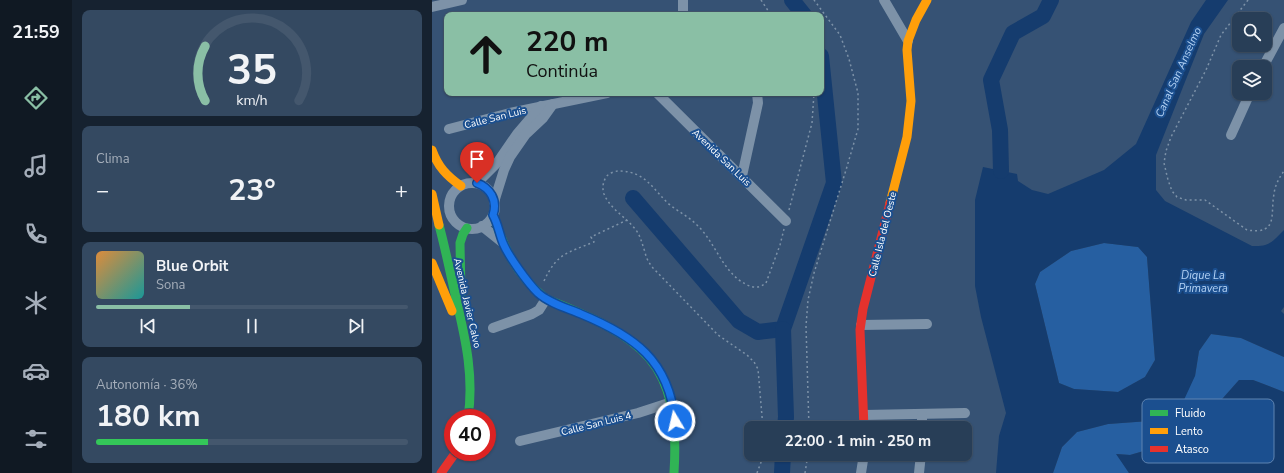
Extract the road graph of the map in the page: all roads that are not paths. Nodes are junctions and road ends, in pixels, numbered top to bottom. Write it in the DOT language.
graph roads {
  1 [pos="462,0"];
  2 [pos="884,0"];
  3 [pos="927,0"];
  4 [pos="432,7"];
  5 [pos="1284,28"];
  6 [pos="908,41"];
  7 [pos="1267,60"];
  8 [pos="592,96"];
  9 [pos="660,96"];
  10 [pos="757,96"];
  11 [pos="1247,100"];
  12 [pos="553,104"];
  13 [pos="541,106"];
  14 [pos="510,113"];
  15 [pos="449,129"];
  16 [pos="524,131"];
  17 [pos="1231,135"];
  18 [pos="432,150"];
  19 [pos="742,176"];
  20 [pos="477,183"];
  21 [pos="461,186"];
  22 [pos="432,194"];
  23 [pos="494,202"];
  24 [pos="449,208"];
  25 [pos="432,214"];
  26 [pos="493,215"];
  27 [pos="786,221"];
  28 [pos="482,226"];
  29 [pos="467,228"];
  30 [pos="503,243"];
  31 [pos="432,262"];
  32 [pos="542,296"];
  33 [pos="927,324"];
  34 [pos="861,325"];
  35 [pos="462,326"];
  36 [pos="493,328"];
  37 [pos="672,402"];
  38 [pos="470,409"];
  39 [pos="965,413"];
  40 [pos="864,415"];
  41 [pos="922,415"];
  42 [pos="864,421"];
  43 [pos="922,421"];
  44 [pos="520,441"];
  45 [pos="450,461"];
  46 [pos="863,461"];
  47 [pos="920,461"];
  48 [pos="441,473"];
  49 [pos="674,473"];
  50 [pos="862,473"];
  51 [pos="919,473"];
  1 -- 4 [label="street"];
  2 -- 6 [label="street"];
  3 -- 6 [label="street, Calle Isla del Oeste"];
  5 -- 7 [label="street"];
  6 -- 34 [label="street, Calle Isla del Oeste"];
  8 -- 12 [label="street, Calle San Luis"];
  9 -- 19 [label="street, Avenida San Luis"];
  10 -- 19 [label="street"];
  11 -- 17 [label="street"];
  12 -- 13 [label="street, Calle San Luis"];
  12 -- 16 [label="street, Calle San Luis"];
  13 -- 14 [label="street, Calle San Luis"];
  13 -- 16 [label="street, Calle San Luis"];
  14 -- 15 [label="street, Calle San Luis"];
  14 -- 16 [label="street"];
  16 -- 20 [label="street, Calle San Luis"];
  16 -- 23 [label="street, Calle San Luis"];
  18 -- 21 [label="street"];
  19 -- 27 [label="street, Avenida San Luis"];
  20 -- 21 [label="street"];
  20 -- 23 [label="street"];
  21 -- 24 [label="street"];
  22 -- 35 [label="street, Avenida Javier Calvo, bridge"];
  23 -- 26 [label="street"];
  24 -- 25 [label="street"];
  24 -- 29 [label="street"];
  26 -- 28 [label="street"];
  26 -- 30 [label="street"];
  28 -- 29 [label="street"];
  28 -- 30 [label="street"];
  29 -- 35 [label="street"];
  30 -- 32 [label="street"];
  31 -- 35 [label="street"];
  32 -- 36 [label="street"];
  32 -- 37 [label="street"];
  33 -- 34 [label="street"];
  34 -- 40 [label="street, Calle Isla del Oeste"];
  35 -- 38 [label="street, Avenida Javier Calvo"];
  37 -- 44 [label="street, Calle San Luis 4"];
  37 -- 49 [label="street"];
  39 -- 41 [label="street"];
  40 -- 41 [label="street"];
  40 -- 42 [label="street, Calle Isla del Oeste"];
  41 -- 43 [label="street"];
  45 -- 48 [label="street"];
  46 -- 50 [label="street"];
  47 -- 51 [label="street"];
}
